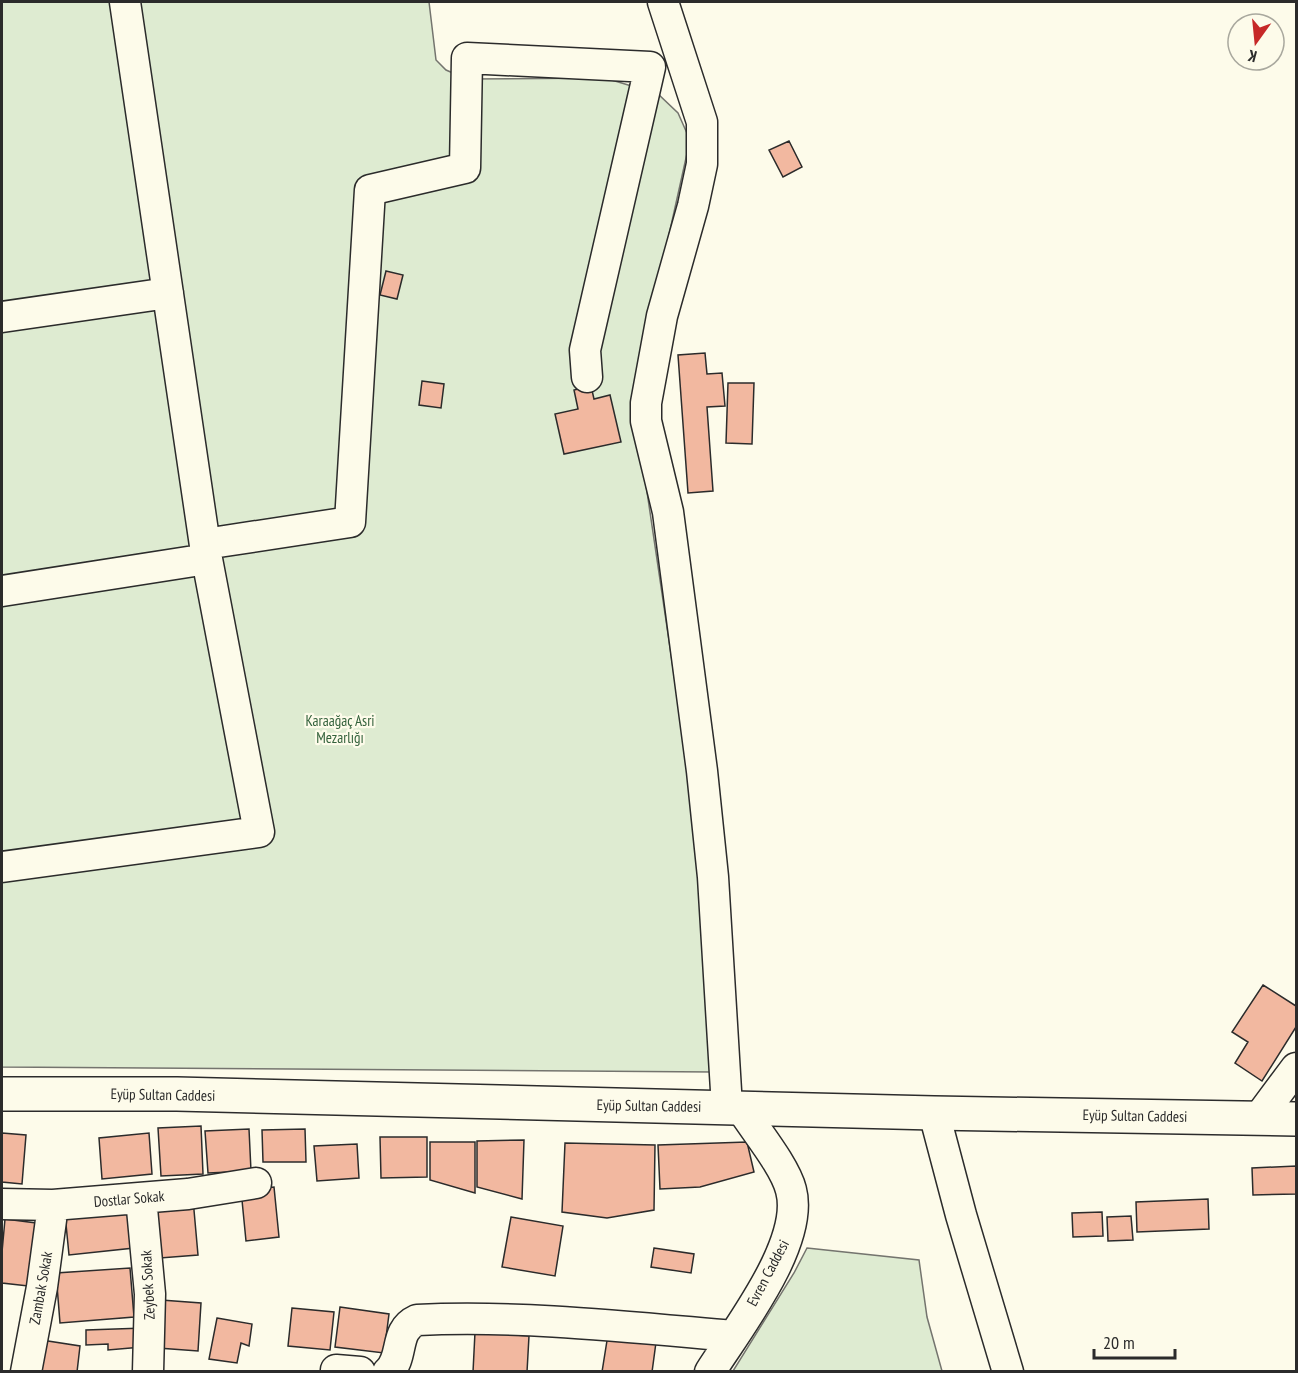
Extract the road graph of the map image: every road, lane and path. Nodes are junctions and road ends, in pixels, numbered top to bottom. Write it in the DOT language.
graph roads {
  1 [pos="125,2"];
  2 [pos="663,2"];
  3 [pos="168,293"];
  4 [pos="2,317"];
  5 [pos="587,377"];
  6 [pos="206,551"];
  7 [pos="2,591"];
  8 [pos="2,867"];
  9 [pos="1296,1068"];
  10 [pos="2,1094"];
  11 [pos="734,1107"];
  12 [pos="934,1113"];
  13 [pos="1258,1119"];
  14 [pos="1296,1119"];
  15 [pos="256,1183"];
  16 [pos="141,1198"];
  17 [pos="2,1204"];
  18 [pos="53,1205"];
  19 [pos="733,1335"];
  20 [pos="26,1371"];
  21 [pos="148,1371"];
  22 [pos="388,1371"];
  23 [pos="710,1371"];
  24 [pos="1008,1371"];
  1 -- 3 [label="street"];
  2 -- 11 [label="street"];
  3 -- 4 [label="street"];
  3 -- 6 [label="street"];
  5 -- 6 [label="street"];
  6 -- 7 [label="street"];
  6 -- 8 [label="street"];
  9 -- 13 [label="street"];
  10 -- 11 [label="main road, Eyüp Sultan Caddesi"];
  11 -- 12 [label="main road, Eyüp Sultan Caddesi"];
  11 -- 19 [label="street, Evren Caddesi"];
  12 -- 13 [label="main road, Eyüp Sultan Caddesi"];
  12 -- 24 [label="street"];
  13 -- 14 [label="main road, Eyüp Sultan Caddesi"];
  15 -- 16 [label="street, Dostlar Sokak"];
  16 -- 18 [label="street, Dostlar Sokak"];
  16 -- 21 [label="street, Zeybek Sokak"];
  17 -- 18 [label="street, Dostlar Sokak"];
  18 -- 20 [label="street, Zambak Sokak"];
  19 -- 22 [label="street"];
  19 -- 23 [label="street, Evren Caddesi"];
}
